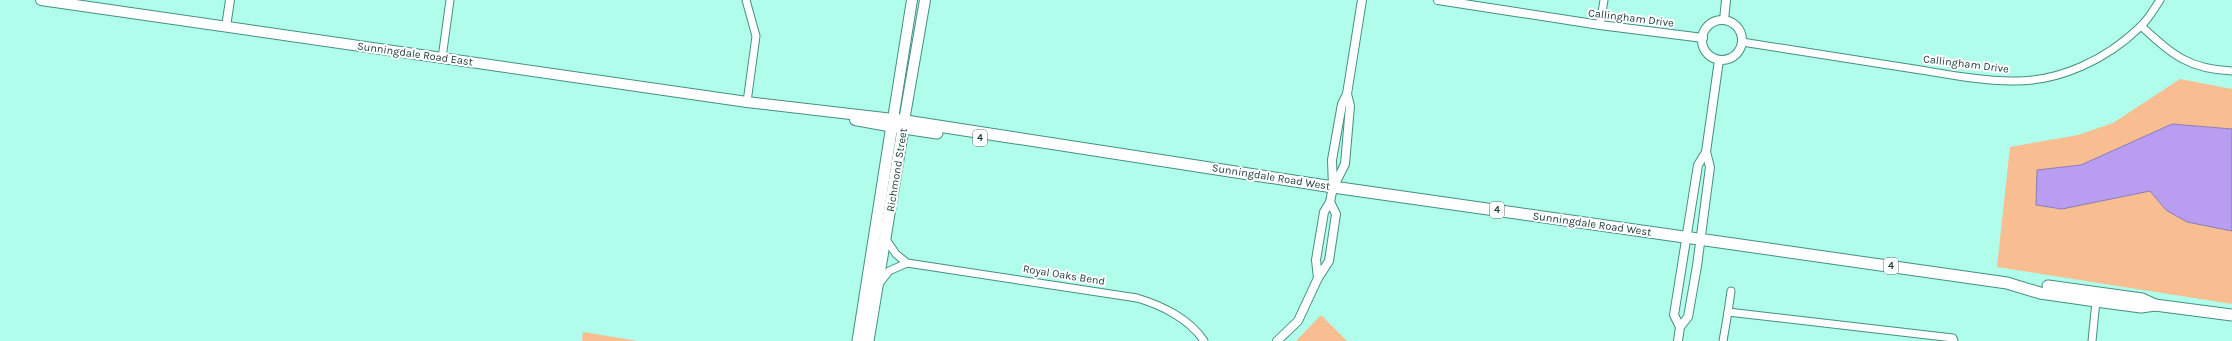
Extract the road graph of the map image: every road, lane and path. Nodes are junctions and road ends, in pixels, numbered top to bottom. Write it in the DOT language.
graph roads {
  1 [pos="41,0"];
  2 [pos="230,0"];
  3 [pos="450,0"];
  4 [pos="746,0"];
  5 [pos="912,0"];
  6 [pos="925,0"];
  7 [pos="1362,0"];
  8 [pos="1438,0"];
  9 [pos="1604,0"];
  10 [pos="1726,0"];
  11 [pos="2160,0"];
  12 [pos="1724,20"];
  13 [pos="1600,25"];
  14 [pos="226,26"];
  15 [pos="2142,26"];
  16 [pos="1702,38"];
  17 [pos="1742,42"];
  18 [pos="442,58"];
  19 [pos="1719,60"];
  20 [pos="2232,72"];
  21 [pos="1347,94"];
  22 [pos="747,102"];
  23 [pos="899,124"];
  24 [pos="1706,152"];
  25 [pos="1333,186"];
  26 [pos="1330,202"];
  27 [pos="1686,237"];
  28 [pos="886,238"];
  29 [pos="1701,239"];
  30 [pos="907,263"];
  31 [pos="1318,278"];
  32 [pos="877,287"];
  33 [pos="2027,287"];
  34 [pos="1731,291"];
  35 [pos="2096,301"];
  36 [pos="2155,305"];
  37 [pos="1728,312"];
  38 [pos="2232,315"];
  39 [pos="1680,327"];
  40 [pos="858,341"];
  41 [pos="868,341"];
  42 [pos="1204,341"];
  43 [pos="1278,341"];
  44 [pos="1678,341"];
  45 [pos="1723,341"];
  46 [pos="1954,341"];
  47 [pos="2092,341"];
  1 -- 14 [label="main road, Sunningdale Road East"];
  2 -- 14 [label="street"];
  3 -- 18 [label="street"];
  4 -- 22 [label="street"];
  5 -- 23 [label="main road, Richmond Street"];
  6 -- 23 [label="main road, Richmond Street"];
  7 -- 21 [label="street"];
  8 -- 13 [label="street, Callingham Drive"];
  9 -- 13 [label="street"];
  10 -- 12 [label="street"];
  11 -- 15 [label="street, Callingham Drive"];
  12 -- 16 [label="street"];
  12 -- 17 [label="street"];
  13 -- 16 [label="street, Callingham Drive"];
  14 -- 18 [label="main road, Sunningdale Road East"];
  15 -- 17 [label="street, Callingham Drive"];
  15 -- 20 [label="street"];
  16 -- 19 [label="street"];
  17 -- 19 [label="street"];
  18 -- 22 [label="main road, Sunningdale Road East"];
  19 -- 24 [label="street"];
  21 -- 25 [label="street"];
  21 -- 25 [label="street"];
  22 -- 23 [label="main road, Sunningdale Road East"];
  23 -- 25 [label="main road, Sunningdale Road West / 4"];
  23 -- 28 [label="main road, Richmond Street"];
  23 -- 40 [label="main road, Richmond Street"];
  24 -- 27 [label="street"];
  24 -- 29 [label="street"];
  25 -- 26 [label="street"];
  25 -- 27 [label="main road, Sunningdale Road West / 4"];
  26 -- 31 [label="street"];
  26 -- 31 [label="street"];
  27 -- 29 [label="main road, Sunningdale Road West / 4"];
  27 -- 39 [label="street"];
  28 -- 30 [label="street"];
  28 -- 32 [label="main road, Richmond Street"];
  29 -- 33 [label="main road, Sunningdale Road West / 4"];
  29 -- 39 [label="street"];
  30 -- 32 [label="street"];
  30 -- 42 [label="street, Royal Oaks Bend"];
  31 -- 43 [label="street"];
  32 -- 41 [label="main road, Richmond Street"];
  33 -- 35 [label="main road, Sunningdale Road West"];
  33 -- 36 [label="main road, Sunningdale Road West / 4"];
  34 -- 37 [label="street"];
  35 -- 36 [label="main road, Sunningdale Road West"];
  35 -- 47 [label="street"];
  36 -- 38 [label="main road, Sunningdale Road West / 4"];
  37 -- 45 [label="street"];
  37 -- 46 [label="street"];
  39 -- 44 [label="street"];
}
